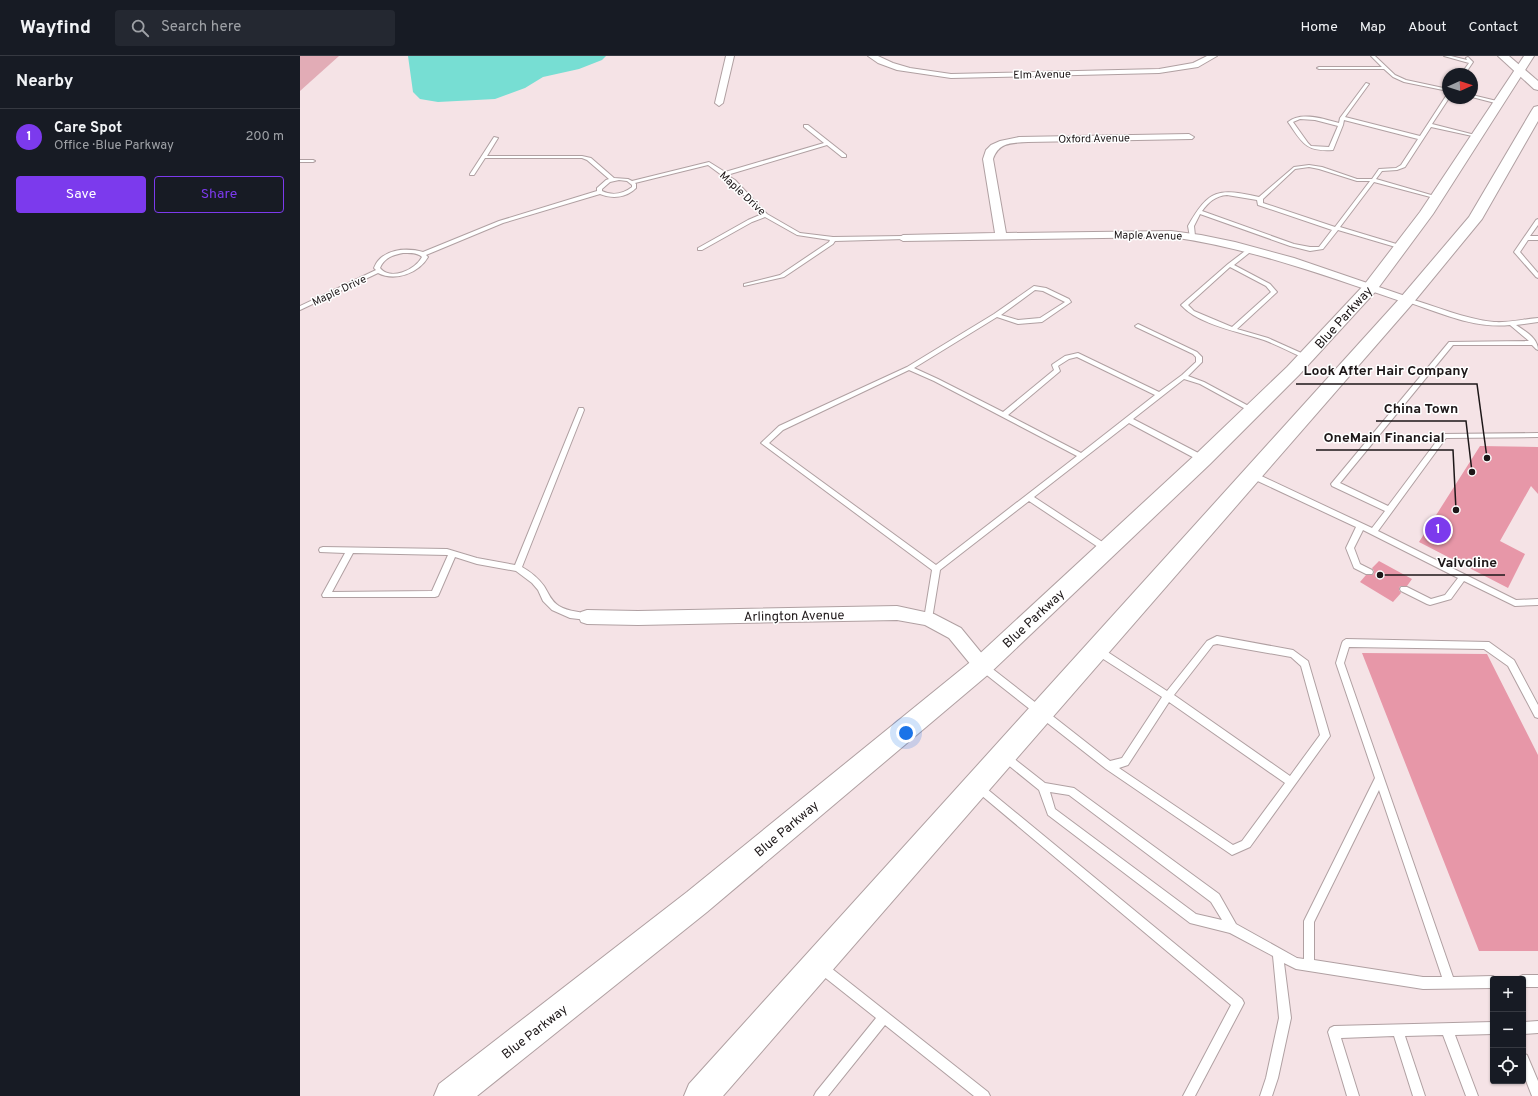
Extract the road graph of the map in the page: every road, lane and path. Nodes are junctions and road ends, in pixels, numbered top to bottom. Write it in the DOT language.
graph roads {
  1 [pos="730,56"];
  2 [pos="872,56"];
  3 [pos="1213,56"];
  4 [pos="1373,56"];
  5 [pos="1446,56"];
  6 [pos="1469,56"];
  7 [pos="1503,56"];
  8 [pos="1529,56"];
  9 [pos="1471,62"];
  10 [pos="1318,68"];
  11 [pos="1384,68"];
  12 [pos="1467,68"];
  13 [pos="1519,71"];
  14 [pos="1367,84"];
  15 [pos="1538,88"];
  16 [pos="1442,89"];
  17 [pos="1478,97"];
  18 [pos="1499,102"];
  19 [pos="719,103"];
  20 [pos="1443,104"];
  21 [pos="1538,110"];
  22 [pos="1342,118"];
  23 [pos="1341,125"];
  24 [pos="1430,125"];
  25 [pos="806,126"];
  26 [pos="1538,132"];
  27 [pos="1477,136"];
  28 [pos="1189,137"];
  29 [pos="496,138"];
  30 [pos="1421,138"];
  31 [pos="828,143"];
  32 [pos="844,156"];
  33 [pos="484,157"];
  34 [pos="1509,160"];
  35 [pos="300,162"];
  36 [pos="314,162"];
  37 [pos="472,174"];
  38 [pos="724,174"];
  39 [pos="613,180"];
  40 [pos="1373,180"];
  41 [pos="632,182"];
  42 [pos="600,192"];
  43 [pos="1436,198"];
  44 [pos="1260,199"];
  45 [pos="1199,212"];
  46 [pos="765,215"];
  47 [pos="1538,220"];
  48 [pos="1337,229"];
  49 [pos="1001,236"];
  50 [pos="1192,236"];
  51 [pos="903,238"];
  52 [pos="1526,238"];
  53 [pos="1538,238"];
  54 [pos="833,239"];
  55 [pos="1401,247"];
  56 [pos="700,249"];
  57 [pos="1251,249"];
  58 [pos="422,254"];
  59 [pos="1230,265"];
  60 [pos="378,271"];
  61 [pos="1538,276"];
  62 [pos="746,285"];
  63 [pos="1370,288"];
  64 [pos="1407,300"];
  65 [pos="300,308"];
  66 [pos="996,315"];
  67 [pos="1538,320"];
  68 [pos="1512,324"];
  69 [pos="1138,326"];
  70 [pos="1233,330"];
  71 [pos="1536,346"];
  72 [pos="1306,357"];
  73 [pos="909,368"];
  74 [pos="1184,377"];
  75 [pos="1160,396"];
  76 [pos="580,410"];
  77 [pos="1253,410"];
  78 [pos="1003,415"];
  79 [pos="1129,420"];
  80 [pos="1538,434"];
  81 [pos="1082,456"];
  82 [pos="1203,459"];
  83 [pos="1252,475"];
  84 [pos="1029,497"];
  85 [pos="1390,510"];
  86 [pos="1361,526"];
  87 [pos="1374,532"];
  88 [pos="323,550"];
  89 [pos="350,550"];
  90 [pos="1108,550"];
  91 [pos="452,554"];
  92 [pos="518,568"];
  93 [pos="936,569"];
  94 [pos="1369,572"];
  95 [pos="1463,577"];
  96 [pos="1404,589"];
  97 [pos="1538,602"];
  98 [pos="587,617"];
  99 [pos="928,619"];
  100 [pos="1097,650"];
  101 [pos="982,666"];
  102 [pos="1168,696"];
  103 [pos="1041,712"];
  104 [pos="1538,714"];
  105 [pos="1003,755"];
  106 [pos="1109,766"];
  107 [pos="1380,778"];
  108 [pos="1291,782"];
  109 [pos="976,785"];
  110 [pos="1043,787"];
  111 [pos="1232,928"];
  112 [pos="1278,954"];
  113 [pos="818,965"];
  114 [pos="1309,965"];
  115 [pos="1526,981"];
  116 [pos="1538,981"];
  117 [pos="1450,982"];
  118 [pos="1490,982"];
  119 [pos="884,1017"];
  120 [pos="1538,1027"];
  121 [pos="1490,1028"];
  122 [pos="1526,1028"];
  123 [pos="1447,1029"];
  124 [pos="1398,1031"];
  125 [pos="1526,1066"];
  126 [pos="711,1092"];
  127 [pos="1538,1095"];
  128 [pos="451,1096"];
  129 [pos="820,1096"];
  130 [pos="984,1096"];
  131 [pos="1189,1096"];
  132 [pos="1266,1096"];
  133 [pos="1353,1096"];
  134 [pos="1420,1096"];
  135 [pos="1472,1096"];
  1 -- 19 [label="street"];
  2 -- 3 [label="street, Elm Avenue"];
  4 -- 11 [label="lane"];
  5 -- 9 [label="lane"];
  6 -- 9 [label="lane"];
  7 -- 13 [label="main road"];
  8 -- 13 [label="main road, Blue Parkway"];
  9 -- 12 [label="lane"];
  10 -- 11 [label="lane"];
  11 -- 16 [label="lane"];
  13 -- 15 [label="main road"];
  13 -- 18 [label="main road, Blue Parkway"];
  14 -- 22 [label="lane"];
  17 -- 18 [label="lane"];
  18 -- 27 [label="main road, Blue Parkway"];
  20 -- 24 [label="lane"];
  21 -- 34 [label="main road"];
  22 -- 23 [label="lane"];
  22 -- 30 [label="lane"];
  23 -- 23 [label="lane"];
  24 -- 27 [label="lane"];
  24 -- 30 [label="lane"];
  25 -- 31 [label="lane"];
  26 -- 34 [label="main road"];
  27 -- 43 [label="main road, Blue Parkway"];
  28 -- 49 [label="street, Oxford Avenue"];
  29 -- 33 [label="lane"];
  30 -- 40 [label="lane"];
  31 -- 32 [label="lane"];
  31 -- 38 [label="lane"];
  33 -- 37 [label="lane"];
  33 -- 39 [label="lane"];
  34 -- 64 [label="main road"];
  35 -- 36 [label="lane"];
  38 -- 41 [label="lane, Maple Drive"];
  38 -- 46 [label="lane, Maple Drive"];
  39 -- 41 [label="lane, Maple Drive"];
  39 -- 42 [label="lane, Maple Drive"];
  40 -- 43 [label="lane"];
  40 -- 44 [label="lane"];
  40 -- 48 [label="lane"];
  41 -- 42 [label="lane, Maple Drive"];
  42 -- 58 [label="lane, Maple Drive"];
  43 -- 55 [label="main road, Blue Parkway"];
  44 -- 45 [label="lane"];
  44 -- 48 [label="lane"];
  45 -- 48 [label="lane"];
  45 -- 50 [label="lane"];
  46 -- 54 [label="lane, Maple Drive"];
  46 -- 56 [label="lane"];
  47 -- 52 [label="lane"];
  48 -- 55 [label="lane"];
  49 -- 50 [label="street, Maple Avenue"];
  49 -- 51 [label="street, Maple Avenue"];
  50 -- 57 [label="street, Maple Avenue"];
  51 -- 54 [label="lane, Maple Drive"];
  52 -- 53 [label="lane"];
  52 -- 61 [label="lane"];
  54 -- 62 [label="lane"];
  55 -- 63 [label="main road, Blue Parkway"];
  57 -- 59 [label="lane"];
  57 -- 63 [label="street, Maple Avenue"];
  58 -- 60 [label="lane, Maple Drive"];
  58 -- 60 [label="lane, Maple Drive"];
  59 -- 70 [label="lane"];
  59 -- 70 [label="lane"];
  60 -- 65 [label="lane, Maple Drive"];
  63 -- 64 [label="street, Maple Avenue"];
  63 -- 72 [label="main road, Blue Parkway"];
  64 -- 68 [label="lane"];
  64 -- 83 [label="main road"];
  66 -- 66 [label="lane"];
  66 -- 73 [label="lane"];
  67 -- 68 [label="lane"];
  68 -- 71 [label="lane"];
  69 -- 74 [label="lane"];
  70 -- 72 [label="lane"];
  71 -- 85 [label="lane"];
  72 -- 77 [label="main road, Blue Parkway"];
  73 -- 78 [label="lane"];
  73 -- 93 [label="lane"];
  74 -- 75 [label="lane"];
  74 -- 77 [label="lane"];
  75 -- 78 [label="lane"];
  75 -- 79 [label="lane"];
  76 -- 92 [label="lane"];
  77 -- 82 [label="main road, Blue Parkway"];
  78 -- 81 [label="lane"];
  79 -- 81 [label="lane"];
  79 -- 82 [label="lane"];
  80 -- 85 [label="lane"];
  81 -- 84 [label="lane"];
  82 -- 90 [label="main road, Blue Parkway"];
  83 -- 86 [label="lane"];
  83 -- 100 [label="main road"];
  84 -- 90 [label="lane"];
  84 -- 93 [label="lane"];
  85 -- 87 [label="lane"];
  86 -- 87 [label="lane"];
  86 -- 94 [label="lane"];
  87 -- 95 [label="lane"];
  88 -- 89 [label="lane"];
  89 -- 91 [label="lane"];
  89 -- 91 [label="lane"];
  90 -- 101 [label="main road, Blue Parkway"];
  91 -- 92 [label="lane"];
  92 -- 98 [label="lane"];
  93 -- 99 [label="lane"];
  95 -- 96 [label="lane"];
  95 -- 97 [label="lane"];
  98 -- 99 [label="street, Arlington Avenue"];
  99 -- 101 [label="street, Arlington Avenue"];
  100 -- 102 [label="lane"];
  100 -- 103 [label="main road"];
  101 -- 103 [label="lane"];
  101 -- 128 [label="main road, Blue Parkway"];
  102 -- 106 [label="lane"];
  102 -- 108 [label="lane"];
  102 -- 108 [label="lane"];
  103 -- 105 [label="main road"];
  103 -- 106 [label="lane"];
  104 -- 107 [label="lane"];
  105 -- 109 [label="main road"];
  105 -- 110 [label="lane"];
  106 -- 108 [label="lane"];
  107 -- 114 [label="lane"];
  107 -- 117 [label="lane"];
  109 -- 113 [label="main road"];
  109 -- 131 [label="lane"];
  110 -- 111 [label="lane"];
  110 -- 111 [label="lane"];
  111 -- 112 [label="lane"];
  112 -- 114 [label="lane"];
  112 -- 132 [label="lane"];
  113 -- 119 [label="lane"];
  113 -- 126 [label="main road"];
  114 -- 117 [label="lane"];
  115 -- 116 [label="lane"];
  117 -- 118 [label="lane"];
  119 -- 129 [label="lane"];
  119 -- 130 [label="lane"];
  120 -- 122 [label="lane"];
  121 -- 123 [label="lane"];
  123 -- 124 [label="lane"];
  123 -- 135 [label="lane"];
  124 -- 133 [label="lane"];
  124 -- 134 [label="lane"];
  125 -- 127 [label="lane"];
}
